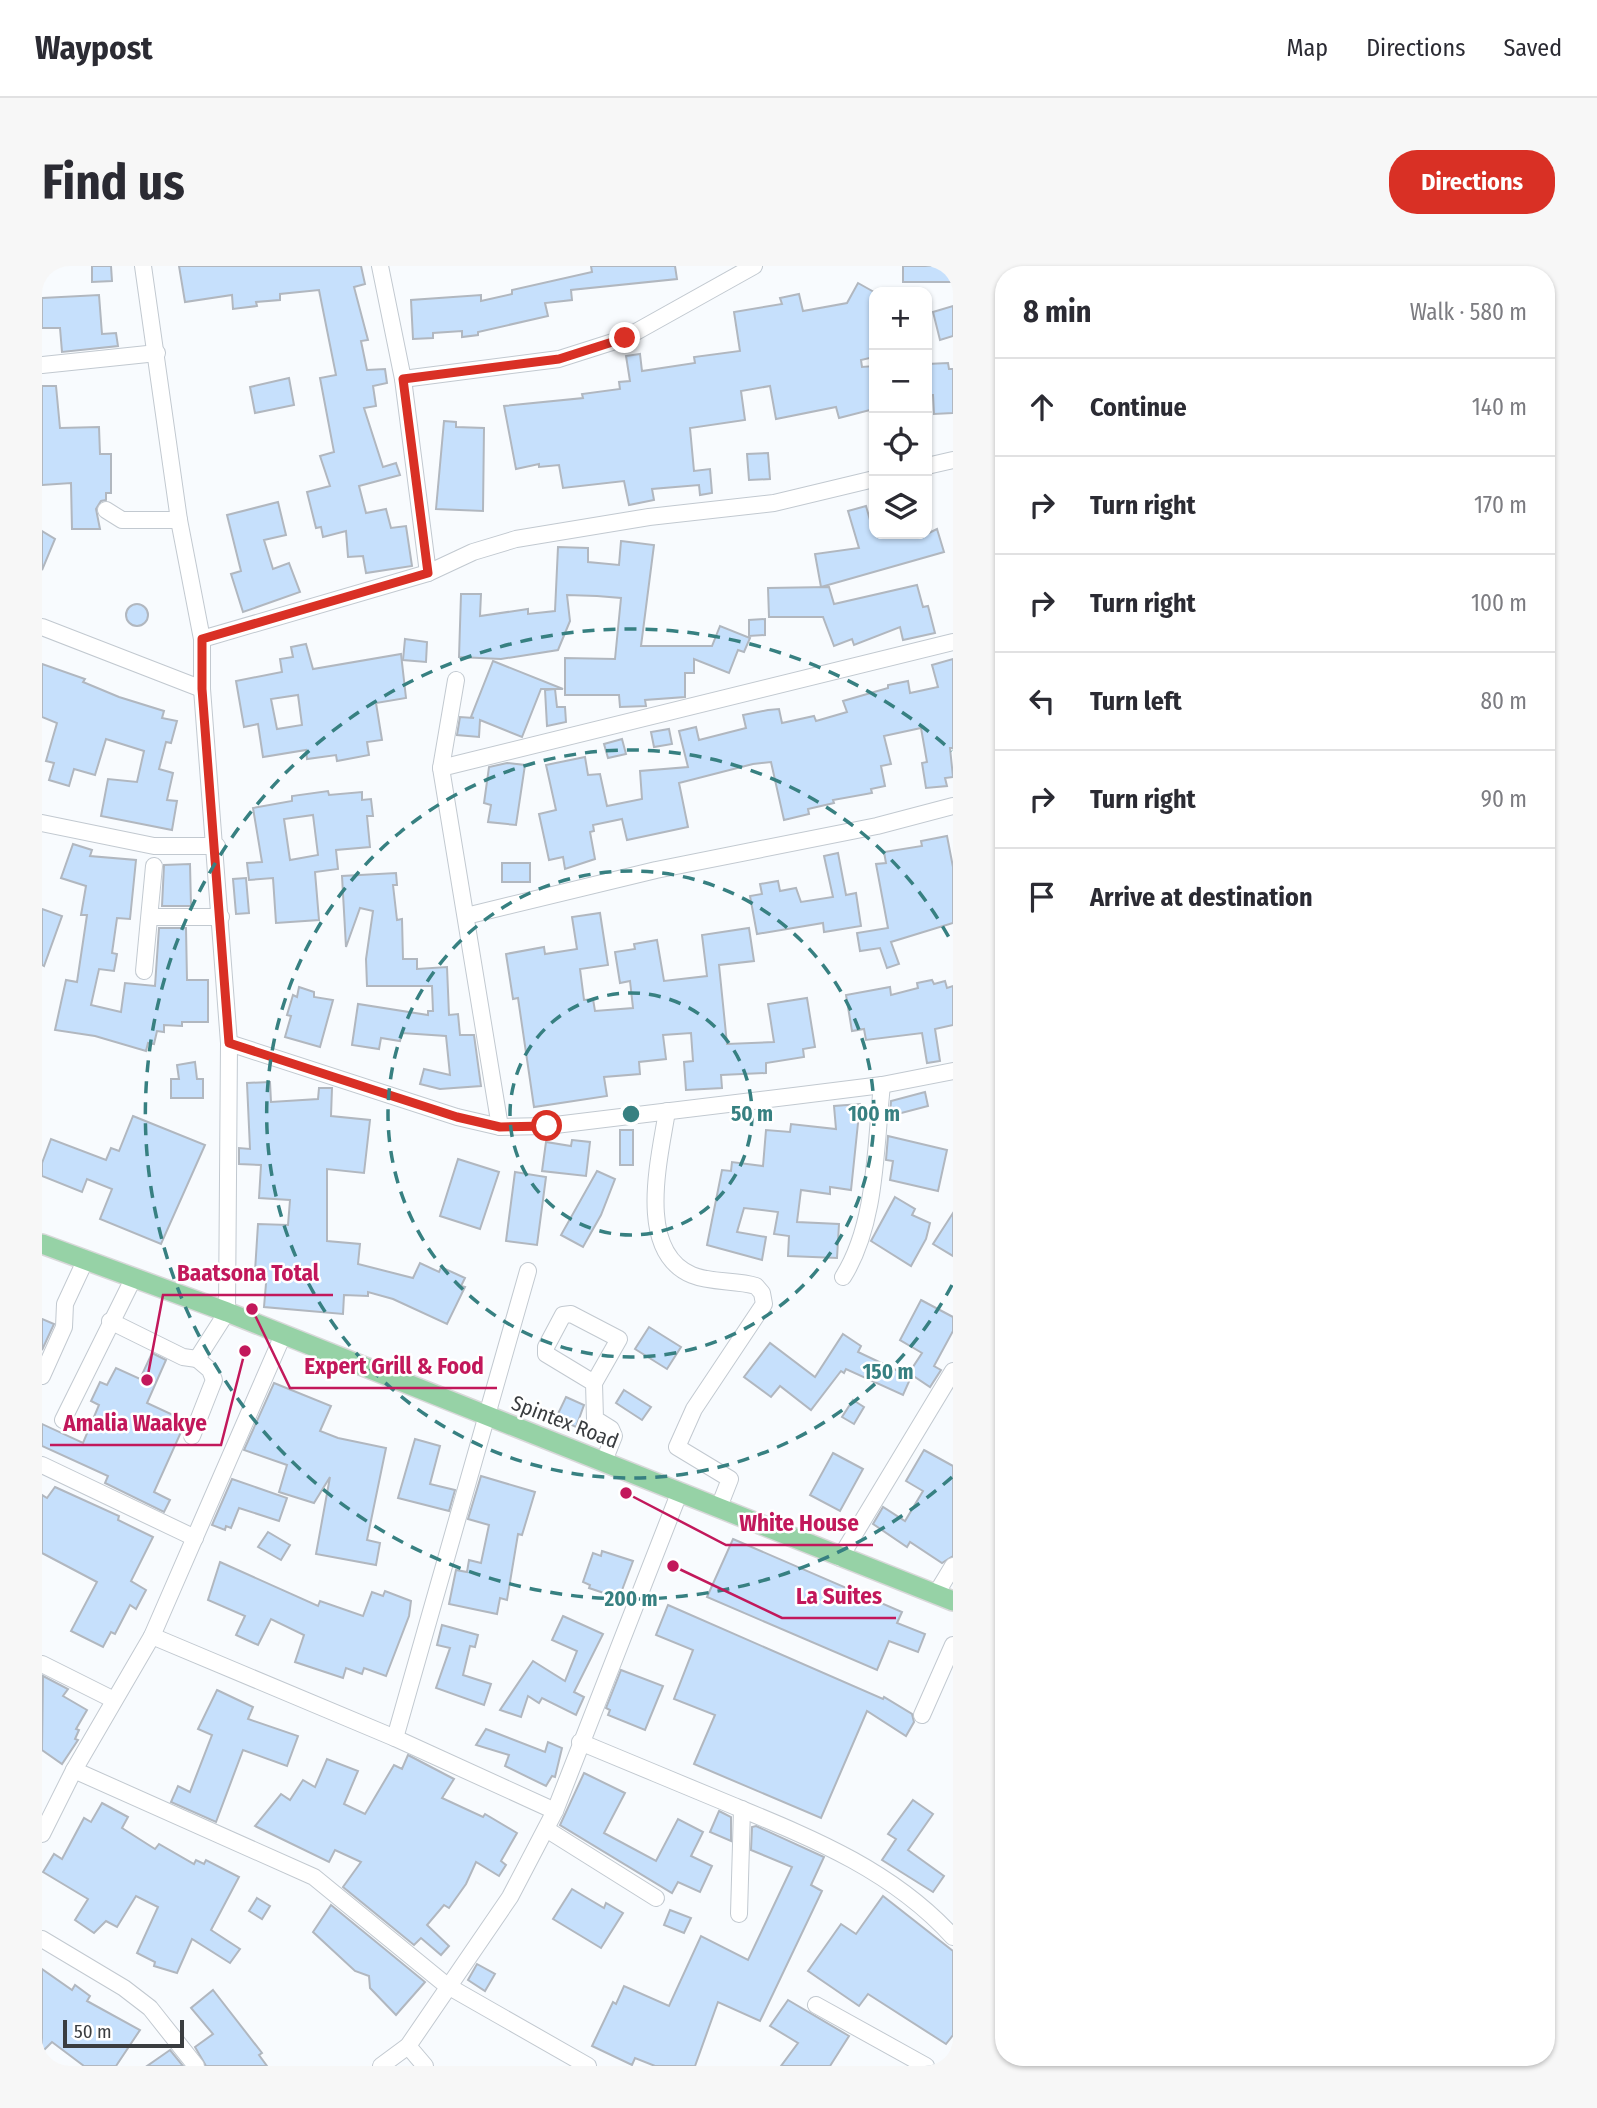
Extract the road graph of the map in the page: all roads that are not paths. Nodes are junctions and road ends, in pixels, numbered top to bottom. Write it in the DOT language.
graph roads {
  1 [pos="143,266"];
  2 [pos="380,266"];
  3 [pos="754,266"];
  4 [pos="156,353"];
  5 [pos="42,365"];
  6 [pos="403,379"];
  7 [pos="953,462"];
  8 [pos="932,465"];
  9 [pos="869,480"];
  10 [pos="106,510"];
  11 [pos="179,520"];
  12 [pos="428,573"];
  13 [pos="42,627"];
  14 [pos="202,639"];
  15 [pos="953,642"];
  16 [pos="456,680"];
  17 [pos="202,689"];
  18 [pos="441,768"];
  19 [pos="953,806"];
  20 [pos="42,823"];
  21 [pos="217,846"];
  22 [pos="154,866"];
  23 [pos="150,916"];
  24 [pos="221,916"];
  25 [pos="466,916"];
  26 [pos="144,971"];
  27 [pos="229,1043"];
  28 [pos="953,1072"];
  29 [pos="883,1085"];
  30 [pos="667,1111"];
  31 [pos="500,1127"];
  32 [pos="42,1244"];
  33 [pos="85,1261"];
  34 [pos="528,1271"];
  35 [pos="843,1277"];
  36 [pos="133,1279"];
  37 [pos="227,1312"];
  38 [pos="110,1321"];
  39 [pos="283,1335"];
  40 [pos="197,1359"];
  41 [pos="953,1371"];
  42 [pos="42,1376"];
  43 [pos="594,1383"];
  44 [pos="485,1415"];
  45 [pos="63,1420"];
  46 [pos="192,1436"];
  47 [pos="604,1461"];
  48 [pos="42,1465"];
  49 [pos="680,1491"];
  50 [pos="719,1507"];
  51 [pos="195,1538"];
  52 [pos="840,1558"];
  53 [pos="953,1566"];
  54 [pos="944,1597"];
  55 [pos="152,1636"];
  56 [pos="953,1645"];
  57 [pos="42,1664"];
  58 [pos="114,1700"];
  59 [pos="922,1715"];
  60 [pos="395,1738"];
  61 [pos="580,1742"];
  62 [pos="74,1770"];
  63 [pos="742,1809"];
  64 [pos="555,1811"];
  65 [pos="546,1829"];
  66 [pos="42,1834"];
  67 [pos="656,1898"];
  68 [pos="739,1914"];
  69 [pos="953,1937"];
  70 [pos="42,1939"];
  71 [pos="446,1985"];
  72 [pos="816,2005"];
  73 [pos="408,2046"];
  74 [pos="196,2066"];
  75 [pos="381,2066"];
  76 [pos="425,2066"];
  77 [pos="588,2066"];
  78 [pos="926,2066"];
  1 -- 4 [label="street"];
  2 -- 6 [label="street"];
  3 -- 6 [label="street"];
  4 -- 5 [label="street"];
  4 -- 11 [label="street"];
  6 -- 12 [label="street"];
  7 -- 8 [label="street"];
  9 -- 12 [label="street"];
  10 -- 11 [label="street"];
  11 -- 14 [label="street"];
  12 -- 14 [label="street"];
  13 -- 17 [label="street"];
  14 -- 17 [label="street"];
  15 -- 18 [label="street"];
  16 -- 18 [label="street"];
  17 -- 21 [label="street"];
  18 -- 25 [label="street"];
  19 -- 25 [label="street"];
  20 -- 21 [label="street"];
  21 -- 24 [label="street"];
  22 -- 23 [label="street"];
  23 -- 24 [label="street"];
  23 -- 26 [label="street"];
  24 -- 27 [label="street"];
  25 -- 31 [label="street"];
  27 -- 31 [label="street"];
  27 -- 37 [label="street"];
  28 -- 29 [label="street"];
  29 -- 30 [label="street"];
  29 -- 35 [label="street"];
  30 -- 31 [label="street"];
  30 -- 50 [label="street"];
  32 -- 33 [label="main road, Spintex Road"];
  33 -- 36 [label="main road, Spintex Road"];
  33 -- 42 [label="street"];
  34 -- 44 [label="street"];
  36 -- 37 [label="main road, Spintex Road"];
  36 -- 38 [label="street"];
  37 -- 39 [label="main road, Spintex Road"];
  37 -- 40 [label="street"];
  38 -- 40 [label="street"];
  38 -- 45 [label="street"];
  39 -- 44 [label="main road, Spintex Road"];
  39 -- 51 [label="street"];
  40 -- 46 [label="street"];
  41 -- 52 [label="street"];
  43 -- 43 [label="street"];
  43 -- 47 [label="street"];
  44 -- 47 [label="main road, Spintex Road"];
  44 -- 60 [label="street"];
  47 -- 49 [label="main road, Spintex Road"];
  48 -- 51 [label="street"];
  49 -- 50 [label="main road, Spintex Road"];
  49 -- 61 [label="street"];
  50 -- 52 [label="main road, Spintex Road"];
  51 -- 55 [label="street"];
  52 -- 54 [label="main road, Spintex Road"];
  53 -- 54 [label="street"];
  55 -- 58 [label="street"];
  55 -- 60 [label="street"];
  56 -- 59 [label="street"];
  57 -- 58 [label="street"];
  58 -- 62 [label="street"];
  60 -- 64 [label="street"];
  61 -- 63 [label="street"];
  61 -- 64 [label="street"];
  62 -- 66 [label="street"];
  62 -- 71 [label="street"];
  63 -- 68 [label="street"];
  63 -- 69 [label="street"];
  64 -- 65 [label="street"];
  65 -- 67 [label="street"];
  65 -- 71 [label="street"];
  70 -- 74 [label="street"];
  71 -- 73 [label="street"];
  71 -- 77 [label="street"];
  72 -- 78 [label="street"];
  73 -- 75 [label="street"];
  73 -- 76 [label="street"];
}
